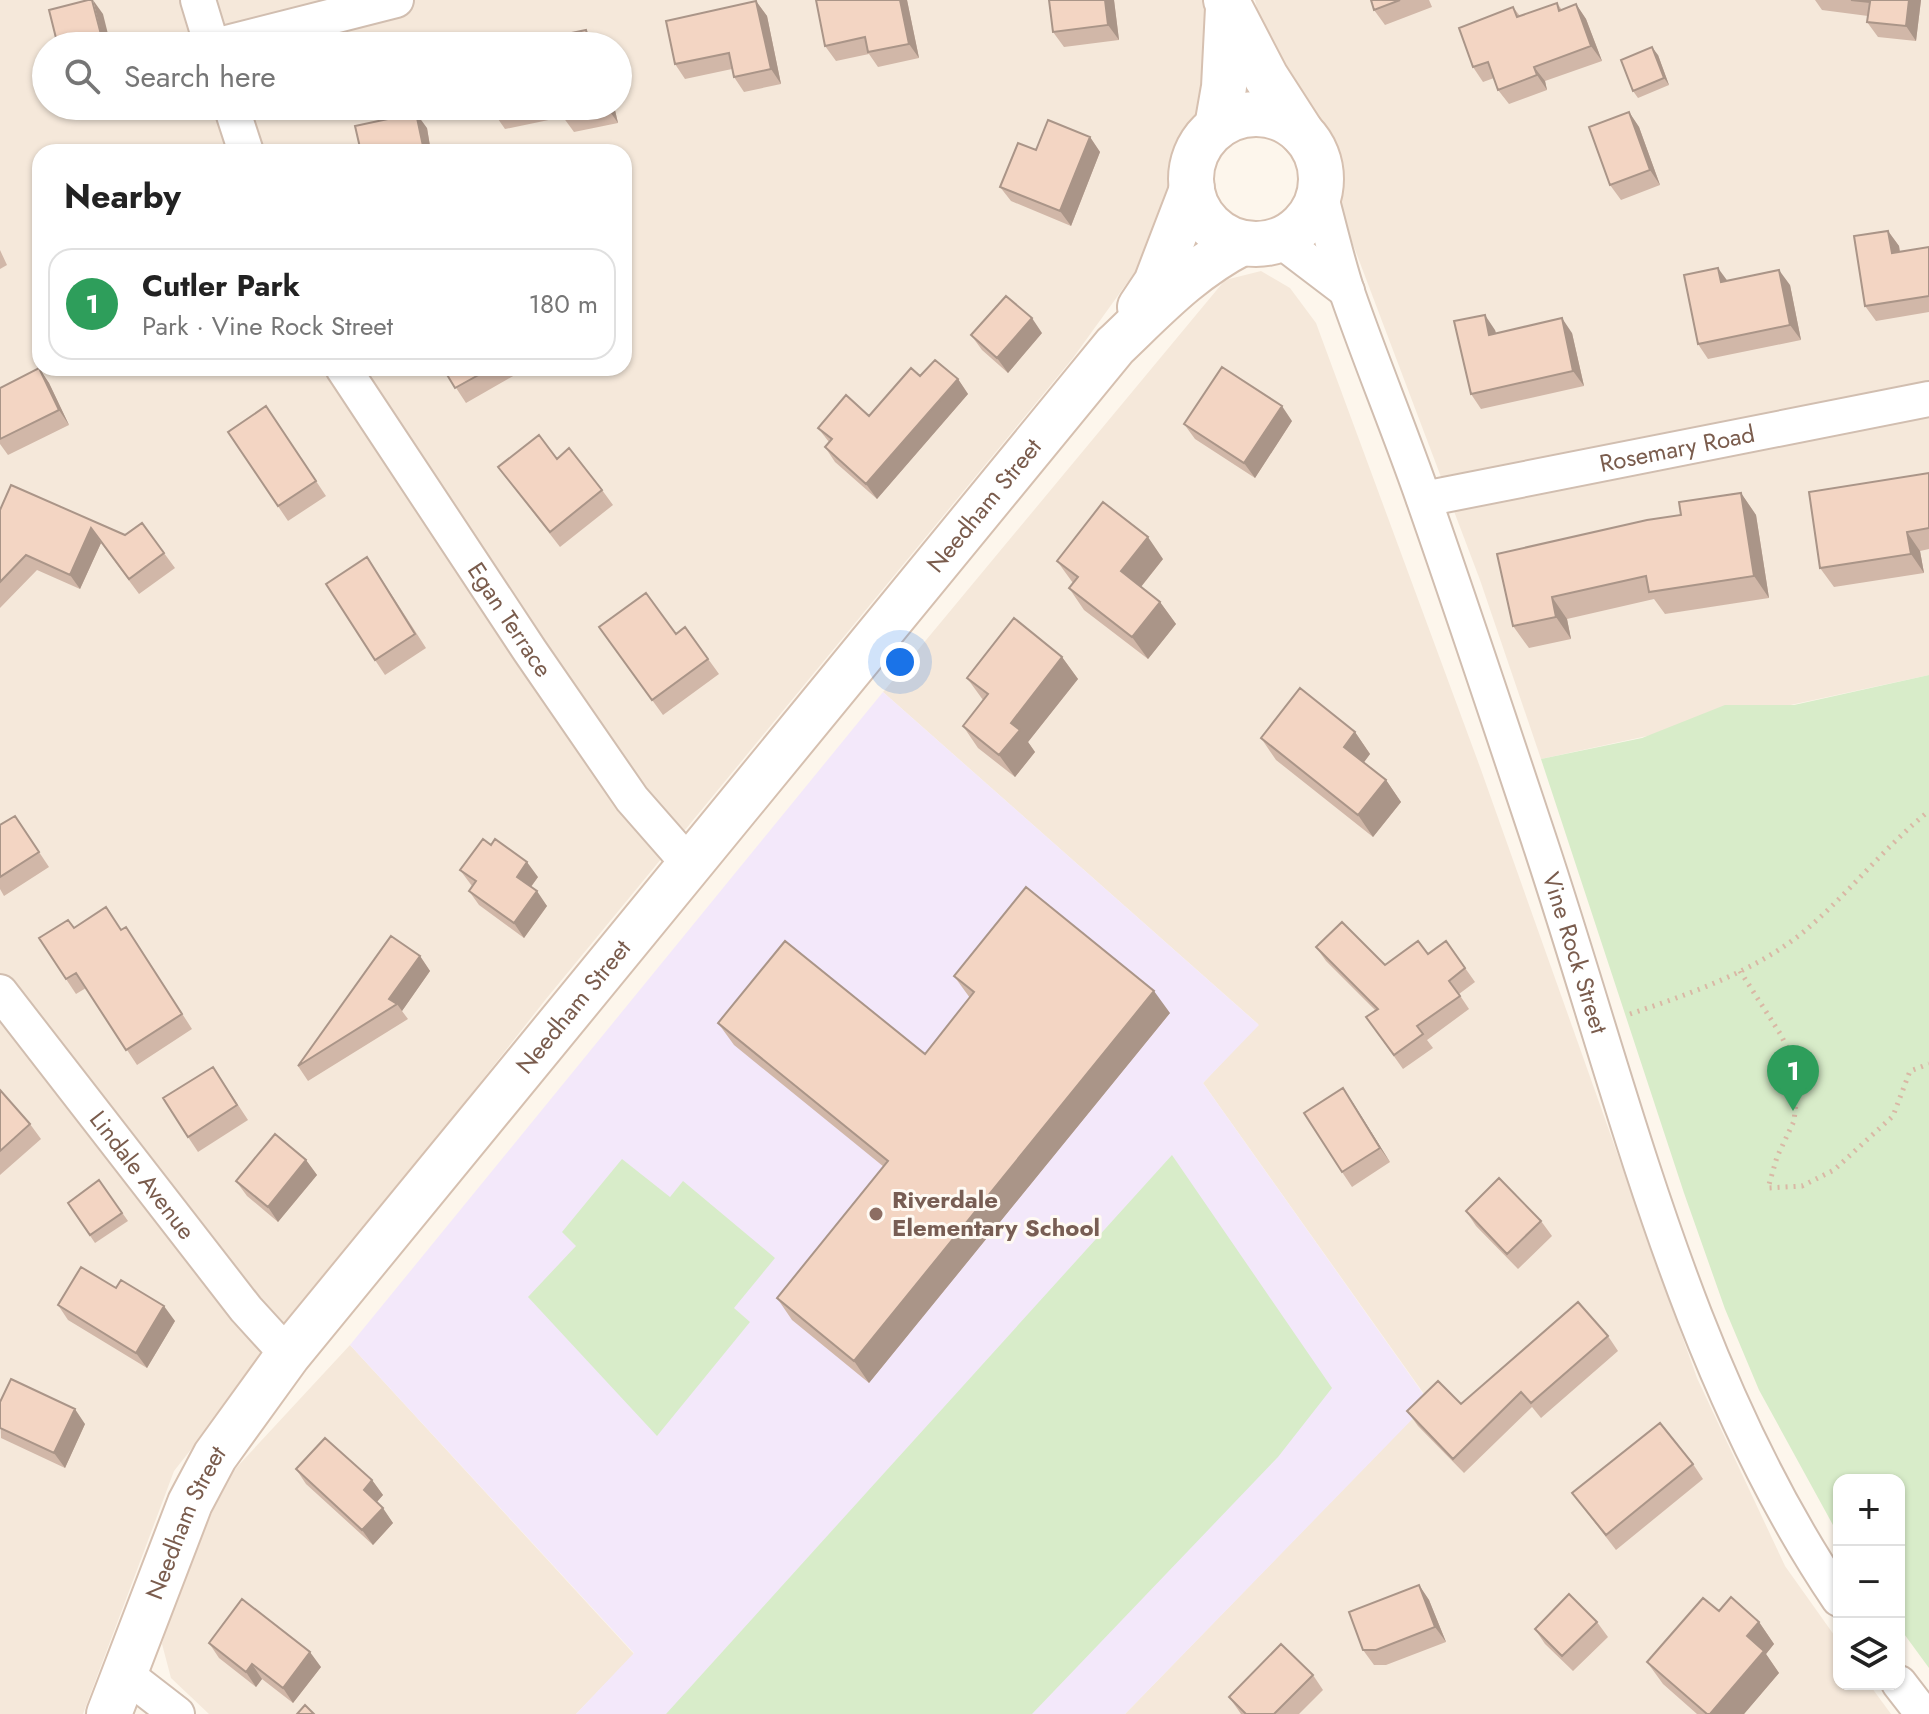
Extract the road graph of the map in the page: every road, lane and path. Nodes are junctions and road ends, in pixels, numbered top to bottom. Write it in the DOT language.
graph roads {
  1 [pos="198,0"];
  2 [pos="396,0"];
  3 [pos="1227,4"];
  4 [pos="209,32"];
  5 [pos="269,32"];
  6 [pos="236,120"];
  7 [pos="1217,127"];
  8 [pos="1302,133"];
  9 [pos="243,144"];
  10 [pos="1192,189"];
  11 [pos="1320,193"];
  12 [pos="1261,242"];
  13 [pos="1347,291"];
  14 [pos="1115,346"];
  15 [pos="348,376"];
  16 [pos="1929,399"];
  17 [pos="1424,499"];
  18 [pos="1929,811"];
  19 [pos="689,864"];
  20 [pos="1740,971"];
  21 [pos="0,992"];
  22 [pos="1598,1024"];
  23 [pos="1929,1064"];
  24 [pos="288,1355"];
  25 [pos="1833,1589"];
  26 [pos="124,1673"];
  27 [pos="1904,1690"];
  28 [pos="109,1714"];
  29 [pos="177,1714"];
  30 [pos="1923,1714"];
  1 -- 4 [label="street"];
  2 -- 5 [label="street"];
  3 -- 7 [label="main road"];
  3 -- 8 [label="main road"];
  6 -- 9 [label="street"];
  7 -- 8 [label="main road"];
  7 -- 10 [label="main road"];
  8 -- 11 [label="main road"];
  10 -- 12 [label="main road"];
  10 -- 14 [label="main road, Needham Street"];
  11 -- 12 [label="main road"];
  11 -- 13 [label="street, Vine Rock Street"];
  12 -- 13 [label="street"];
  12 -- 14 [label="main road, Needham Street"];
  13 -- 17 [label="street, Vine Rock Street"];
  14 -- 19 [label="main road, Needham Street"];
  15 -- 19 [label="street, Egan Terrace"];
  16 -- 17 [label="street, Rosemary Road"];
  17 -- 22 [label="street, Vine Rock Street"];
  18 -- 20 [label="path"];
  19 -- 24 [label="main road, Needham Street"];
  20 -- 22 [label="path"];
  20 -- 23 [label="path"];
  21 -- 24 [label="street, Lindale Avenue"];
  22 -- 25 [label="street, Vine Rock Street"];
  24 -- 26 [label="main road, Needham Street"];
  26 -- 28 [label="main road, Needham Street"];
  26 -- 29 [label="street"];
  27 -- 30 [label="street"];
}
